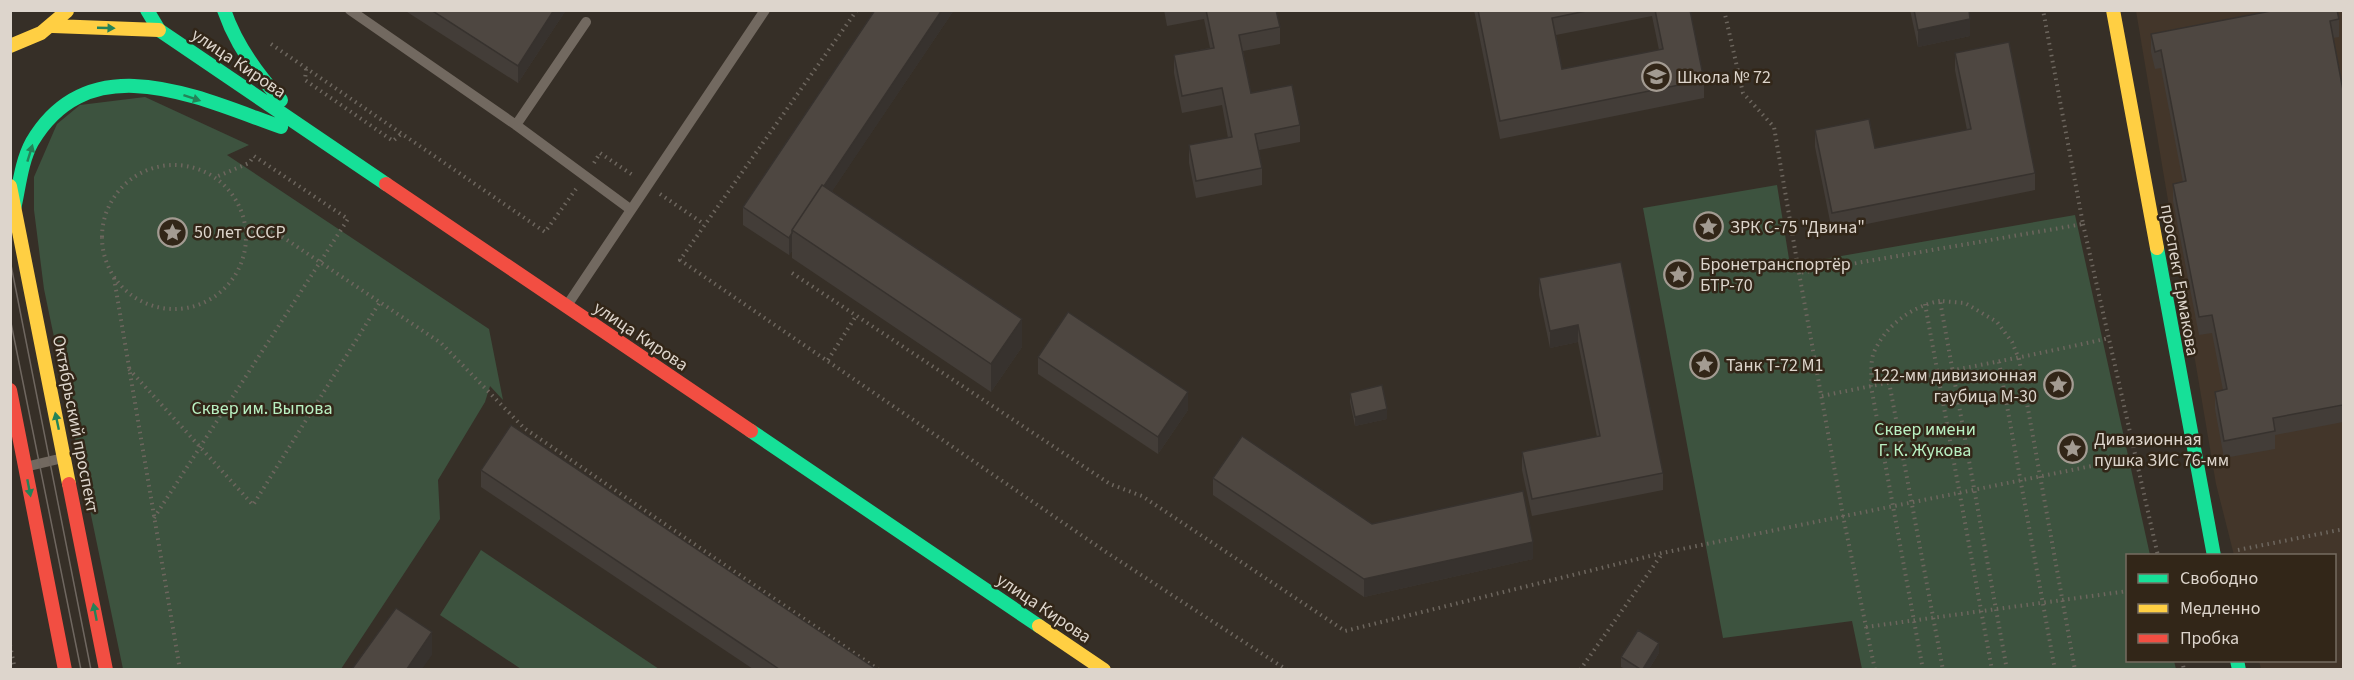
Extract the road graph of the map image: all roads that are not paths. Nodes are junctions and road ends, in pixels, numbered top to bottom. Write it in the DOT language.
graph roads {
  1 [pos="68,10"];
  2 [pos="147,10"];
  3 [pos="224,10"];
  4 [pos="350,10"];
  5 [pos="765,10"];
  6 [pos="2113,10"];
  7 [pos="586,22"];
  8 [pos="52,26"];
  9 [pos="159,30"];
  10 [pos="25,42"];
  11 [pos="10,46"];
  12 [pos="10,61"];
  13 [pos="516,125"];
  14 [pos="316,138"];
  15 [pos="10,186"];
  16 [pos="14,209"];
  17 [pos="630,209"];
  18 [pos="566,306"];
  19 [pos="10,390"];
  20 [pos="64,458"];
  21 [pos="25,467"];
  22 [pos="2213,554"];
  23 [pos="65,669"];
  24 [pos="106,669"];
  25 [pos="1104,669"];
  1 -- 8 [label="main road"];
  2 -- 9 [label="main road, улица Кирова"];
  3 -- 14 [label="main road"];
  4 -- 13 [label="lane"];
  5 -- 17 [label="lane"];
  6 -- 22 [label="main road, проспект Ермакова"];
  7 -- 13 [label="lane"];
  8 -- 9 [label="main road, one-way"];
  8 -- 10 [label="main road"];
  9 -- 14 [label="main road, улица Кирова"];
  10 -- 11 [label="main road"];
  10 -- 12 [label="main road"];
  13 -- 17 [label="lane"];
  16 -- 14 [label="main road, one-way"];
  14 -- 18 [label="main road, улица Кирова"];
  15 -- 16 [label="main road, Октябрьский проспект"];
  20 -- 16 [label="main road, Октябрьский проспект, one-way"];
  17 -- 18 [label="lane"];
  18 -- 25 [label="main road, улица Кирова"];
  19 -- 21 [label="main road"];
  20 -- 21 [label="lane"];
  24 -- 20 [label="main road, Октябрьский проспект, one-way"];
  21 -- 23 [label="main road, one-way"];
}
